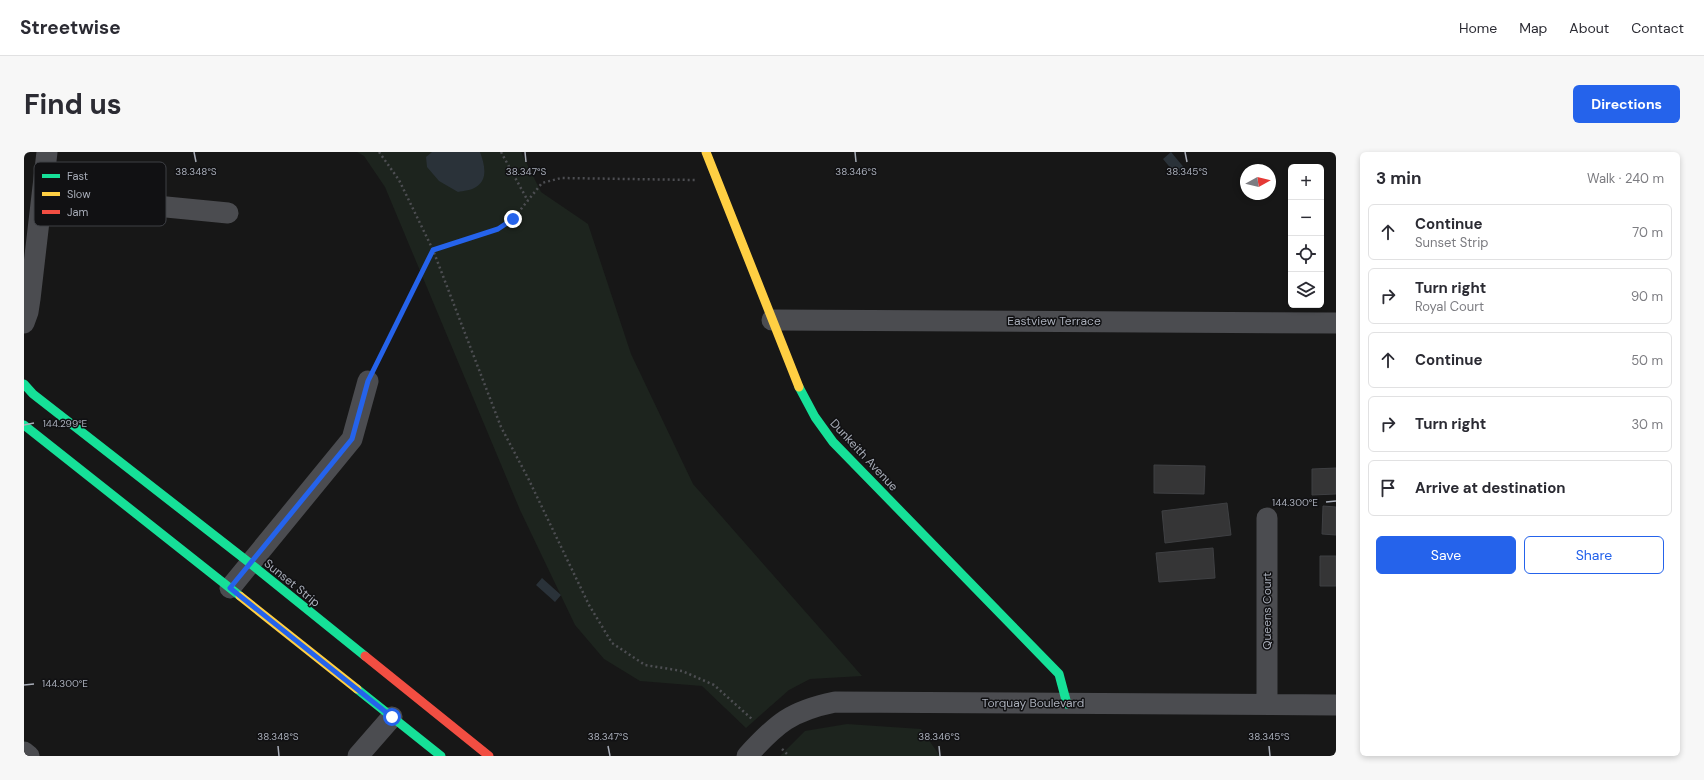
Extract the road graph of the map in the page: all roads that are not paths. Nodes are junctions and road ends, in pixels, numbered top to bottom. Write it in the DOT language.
graph roads {
  1 [pos="47,152"];
  2 [pos="706,152"];
  3 [pos="46,162"];
  4 [pos="166,208"];
  5 [pos="228,214"];
  6 [pos="39,226"];
  7 [pos="772,320"];
  8 [pos="24,323"];
  9 [pos="1336,323"];
  10 [pos="368,381"];
  11 [pos="24,384"];
  12 [pos="24,425"];
  13 [pos="1267,518"];
  14 [pos="250,564"];
  15 [pos="230,588"];
  16 [pos="1067,704"];
  17 [pos="1267,704"];
  18 [pos="1336,705"];
  19 [pos="392,717"];
  20 [pos="24,752"];
  21 [pos="29,756"];
  22 [pos="358,756"];
  23 [pos="441,756"];
  24 [pos="489,756"];
  25 [pos="747,756"];
  1 -- 3 [label="street"];
  2 -- 7 [label="street, Dunkeith Avenue"];
  4 -- 5 [label="street"];
  6 -- 8 [label="street"];
  7 -- 9 [label="street, Eastview Terrace"];
  7 -- 16 [label="street, Dunkeith Avenue"];
  10 -- 14 [label="street"];
  11 -- 14 [label="street, Sunset Strip"];
  12 -- 15 [label="street"];
  13 -- 17 [label="street, Queens Court"];
  14 -- 15 [label="street"];
  14 -- 24 [label="street, Sunset Strip"];
  15 -- 19 [label="street"];
  16 -- 17 [label="street, Torquay Boulevard"];
  16 -- 25 [label="street, Torquay Boulevard"];
  17 -- 18 [label="street, Torquay Boulevard"];
  19 -- 22 [label="street"];
  19 -- 23 [label="street"];
  20 -- 21 [label="street"];
}
